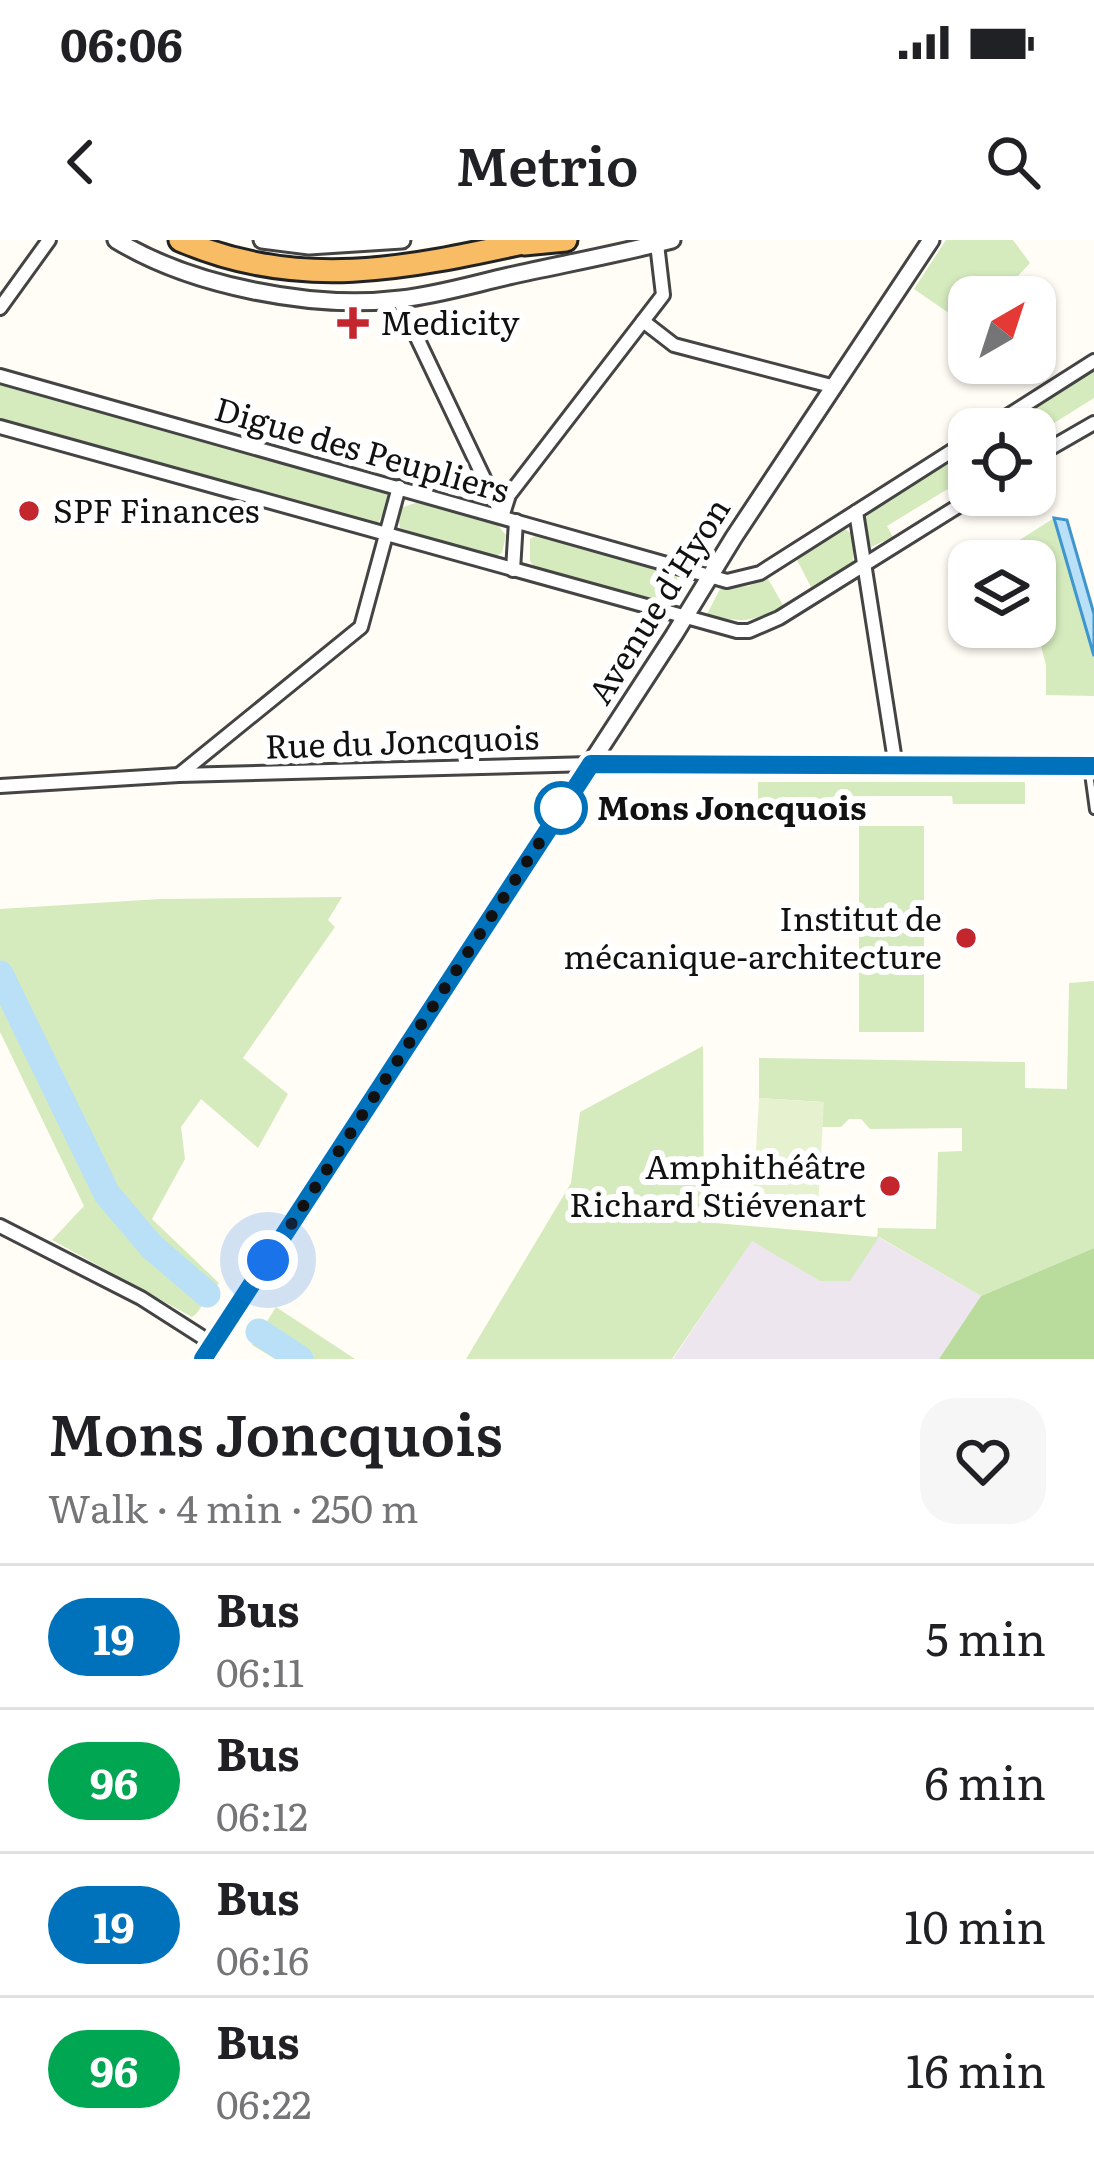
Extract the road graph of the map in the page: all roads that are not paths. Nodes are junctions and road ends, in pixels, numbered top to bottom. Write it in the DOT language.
graph roads {
  1 [pos="49,240"];
  2 [pos="116,240"];
  3 [pos="162,240"];
  4 [pos="180,240"];
  5 [pos="262,240"];
  6 [pos="403,240"];
  7 [pos="566,240"];
  8 [pos="526,241"];
  9 [pos="361,242"];
  10 [pos="664,242"];
  11 [pos="924,245"];
  12 [pos="332,272"];
  13 [pos="399,300"];
  14 [pos="0,308"];
  15 [pos="644,321"];
  16 [pos="1094,361"];
  17 [pos="0,376"];
  18 [pos="835,388"];
  19 [pos="1020,408"];
  20 [pos="1094,423"];
  21 [pos="0,428"];
  22 [pos="1056,445"];
  23 [pos="948,453"];
  24 [pos="399,488"];
  25 [pos="856,512"];
  26 [pos="948,513"];
  27 [pos="509,519"];
  28 [pos="385,536"];
  29 [pos="865,565"];
  30 [pos="514,571"];
  31 [pos="709,576"];
  32 [pos="686,618"];
  33 [pos="591,764"];
  34 [pos="896,766"];
  35 [pos="1091,766"];
  36 [pos="179,775"];
  37 [pos="0,786"];
  38 [pos="1094,810"];
  39 [pos="0,1226"];
  40 [pos="213,1344"];
  41 [pos="203,1359"];
  1 -- 14 [label="street"];
  2 -- 13 [label="street"];
  3 -- 12 [label="highway"];
  4 -- 12 [label="highway"];
  5 -- 9 [label="street"];
  6 -- 9 [label="street"];
  7 -- 8 [label="highway"];
  8 -- 12 [label="highway"];
  10 -- 13 [label="street"];
  10 -- 15 [label="street"];
  11 -- 18 [label="street, Avenue d'Hyon"];
  13 -- 27 [label="street"];
  15 -- 18 [label="street"];
  15 -- 27 [label="street"];
  16 -- 19 [label="street"];
  17 -- 24 [label="street, Digue des Peupliers"];
  18 -- 31 [label="street, Avenue d'Hyon"];
  20 -- 22 [label="street"];
  21 -- 28 [label="street"];
  23 -- 25 [label="street"];
  24 -- 27 [label="street, Digue des Peupliers"];
  24 -- 28 [label="street"];
  25 -- 29 [label="street"];
  25 -- 31 [label="street"];
  26 -- 29 [label="street"];
  27 -- 30 [label="street"];
  27 -- 31 [label="street, Digue des Peupliers"];
  28 -- 30 [label="street"];
  28 -- 36 [label="street"];
  29 -- 32 [label="street"];
  29 -- 34 [label="street"];
  30 -- 32 [label="street"];
  31 -- 32 [label="street, Avenue d'Hyon"];
  32 -- 33 [label="street, Avenue d'Hyon"];
  33 -- 34 [label="street, Rue du Joncquois"];
  33 -- 36 [label="street, Rue du Joncquois"];
  33 -- 40 [label="street, Avenue d'Hyon"];
  34 -- 35 [label="street, Rue du Joncquois"];
  35 -- 38 [label="lane"];
  36 -- 37 [label="street, Rue du Joncquois"];
  39 -- 40 [label="street"];
  40 -- 41 [label="street, Avenue d'Hyon"];
}
